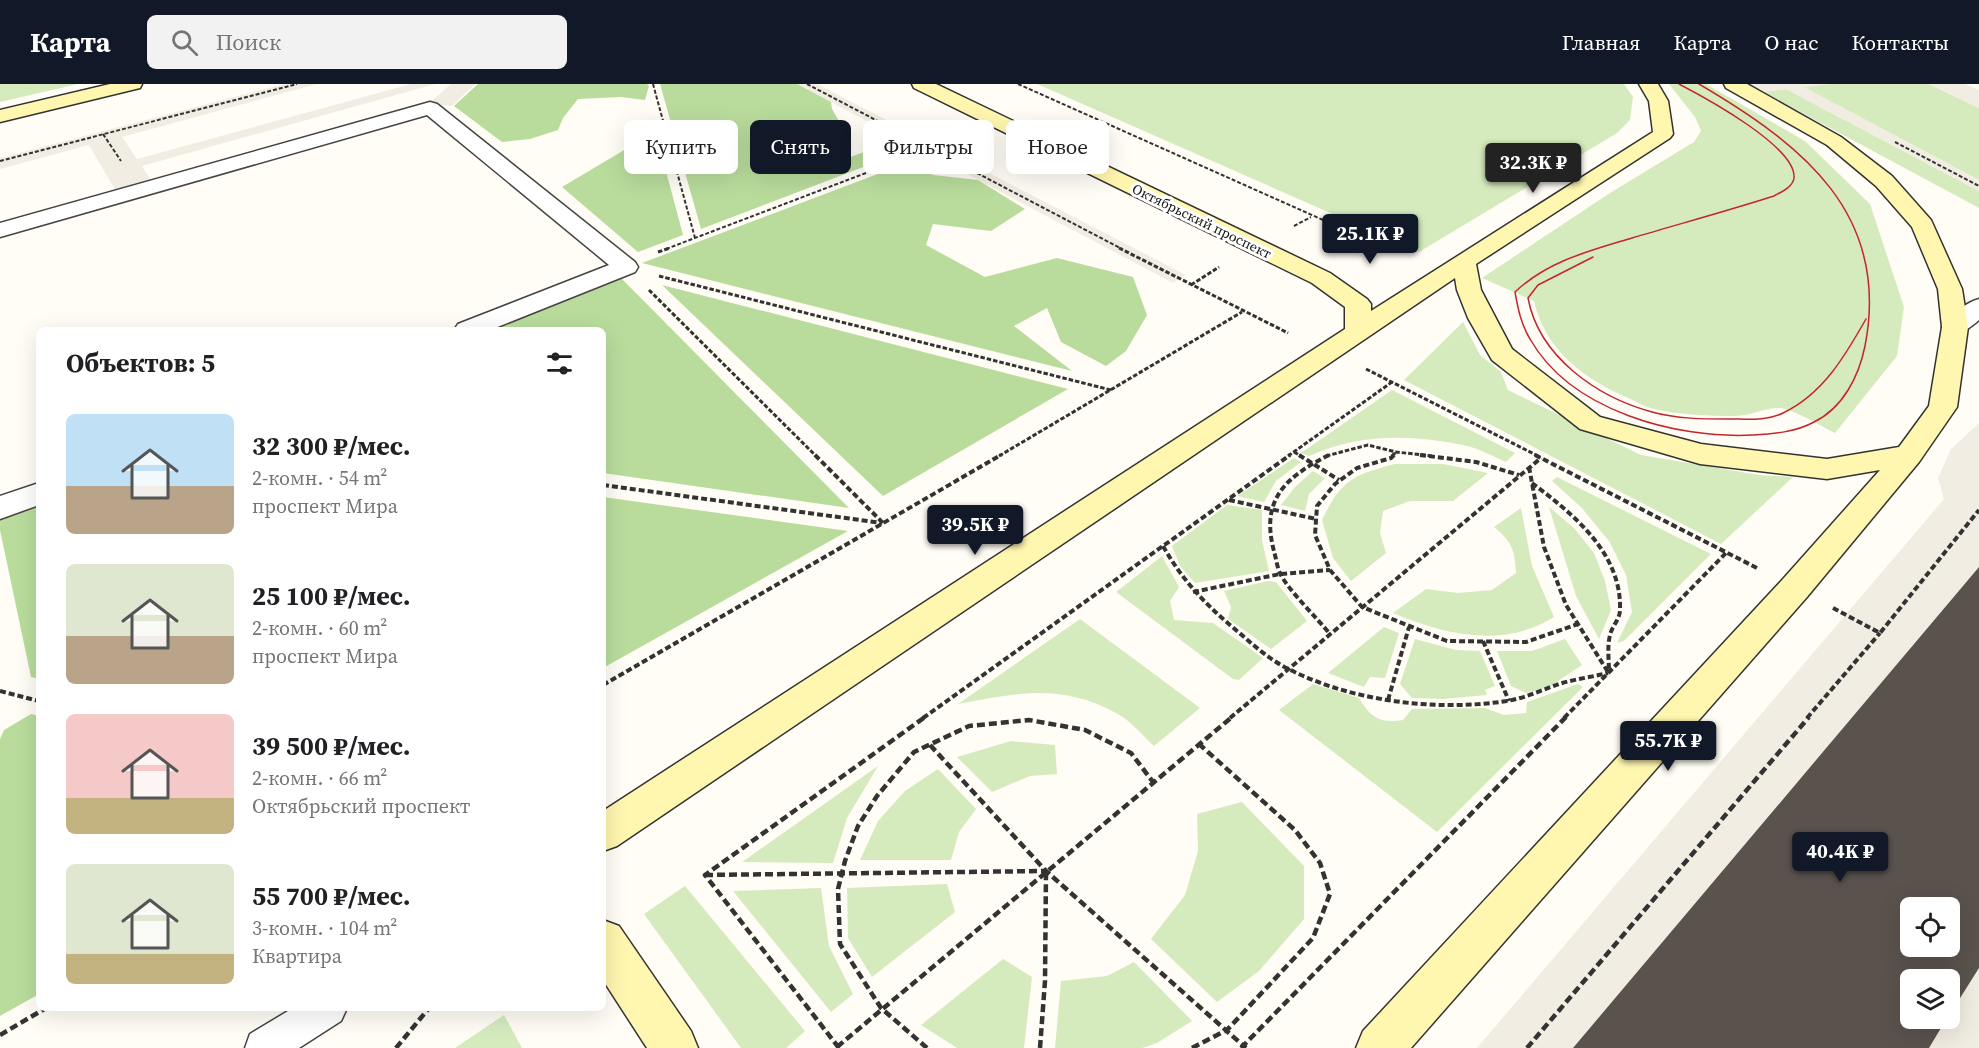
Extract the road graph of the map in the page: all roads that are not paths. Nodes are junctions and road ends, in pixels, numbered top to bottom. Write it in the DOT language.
graph roads {
  1 [pos="133,84"];
  2 [pos="921,84"];
  3 [pos="1648,84"];
  4 [pos="1733,84"];
  5 [pos="0,116"];
  6 [pos="0,230"];
  7 [pos="1464,261"];
  8 [pos="1321,278"];
  9 [pos="1411,295"];
  10 [pos="1979,307"];
  11 [pos="473,327"];
  12 [pos="1955,327"];
  13 [pos="1358,332"];
  14 [pos="1909,455"];
  15 [pos="36,494"];
  16 [pos="0,508"];
  17 [pos="606,830"];
  18 [pos="606,946"];
  19 [pos="323,1011"];
  20 [pos="264,1048"];
  21 [pos="674,1048"];
  22 [pos="1380,1048"];
  1 -- 5 [label="street"];
  2 -- 8 [label="street, Октябрьский проспект"];
  3 -- 7 [label="street"];
  4 -- 12 [label="street"];
  6 -- 11 [label="street"];
  7 -- 9 [label="street"];
  7 -- 14 [label="street"];
  8 -- 9 [label="street"];
  8 -- 13 [label="street"];
  9 -- 13 [label="street"];
  10 -- 12 [label="street"];
  12 -- 14 [label="street"];
  13 -- 17 [label="street"];
  14 -- 22 [label="street"];
  15 -- 16 [label="street"];
  18 -- 21 [label="street"];
  19 -- 20 [label="lane"];
}
